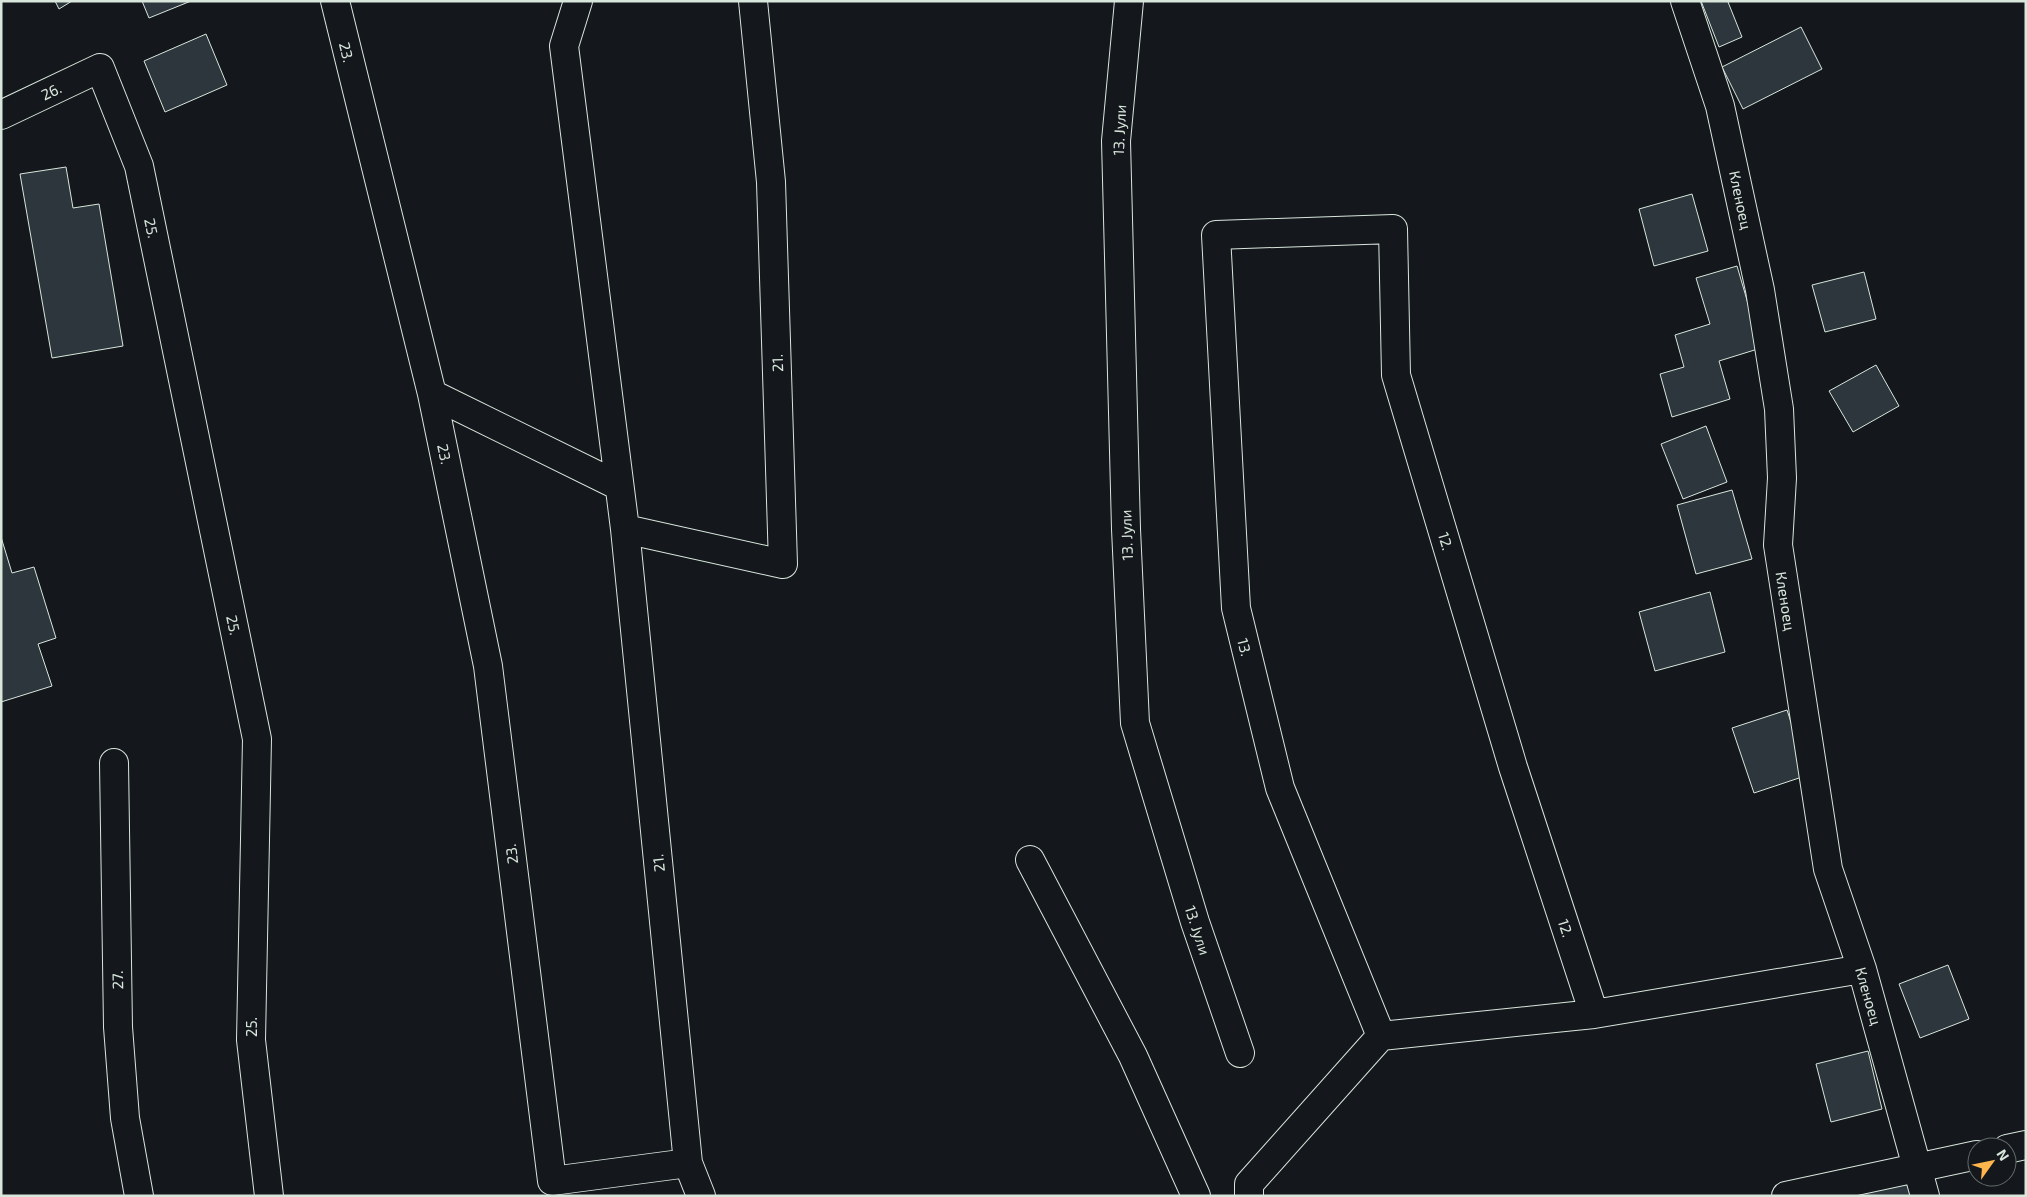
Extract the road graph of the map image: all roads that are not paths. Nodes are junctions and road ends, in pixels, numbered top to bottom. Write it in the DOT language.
graph roads {
  1 [pos="334,1"];
  2 [pos="578,1"];
  3 [pos="753,1"];
  4 [pos="1129,1"];
  5 [pos="1685,1"];
  6 [pos="100,68"];
  7 [pos="1,115"];
  8 [pos="1216,235"];
  9 [pos="432,394"];
  10 [pos="619,486"];
  11 [pos="625,528"];
  12 [pos="114,762"];
  13 [pos="1030,860"];
  14 [pos="1862,969"];
  15 [pos="1594,1014"];
  16 [pos="1381,1036"];
  17 [pos="1240,1053"];
  18 [pos="1967,1157"];
  19 [pos="688,1163"];
  20 [pos="1917,1168"];
  21 [pos="139,1196"];
  22 [pos="269,1196"];
  23 [pos="701,1196"];
  24 [pos="1196,1196"];
  25 [pos="1249,1196"];
  26 [pos="1786,1196"];
  27 [pos="1925,1196"];
  1 -- 9 [label="street, 23."];
  2 -- 10 [label="street, 21."];
  3 -- 11 [label="street, 21."];
  4 -- 17 [label="street, 13. Јули"];
  5 -- 14 [label="street, Кленоец"];
  6 -- 7 [label="street, 26."];
  6 -- 22 [label="street, 25."];
  8 -- 15 [label="street, 12."];
  8 -- 16 [label="street, 13."];
  9 -- 10 [label="street"];
  9 -- 19 [label="street, 23."];
  10 -- 11 [label="street, 21."];
  11 -- 19 [label="street, 21."];
  12 -- 21 [label="street, 27."];
  13 -- 24 [label="street"];
  14 -- 15 [label="street"];
  14 -- 20 [label="street, Кленоец"];
  15 -- 16 [label="street"];
  16 -- 25 [label="street"];
  18 -- 20 [label="street"];
  19 -- 23 [label="street, 21."];
  20 -- 26 [label="street"];
  20 -- 27 [label="street, Кленоец"];
}
